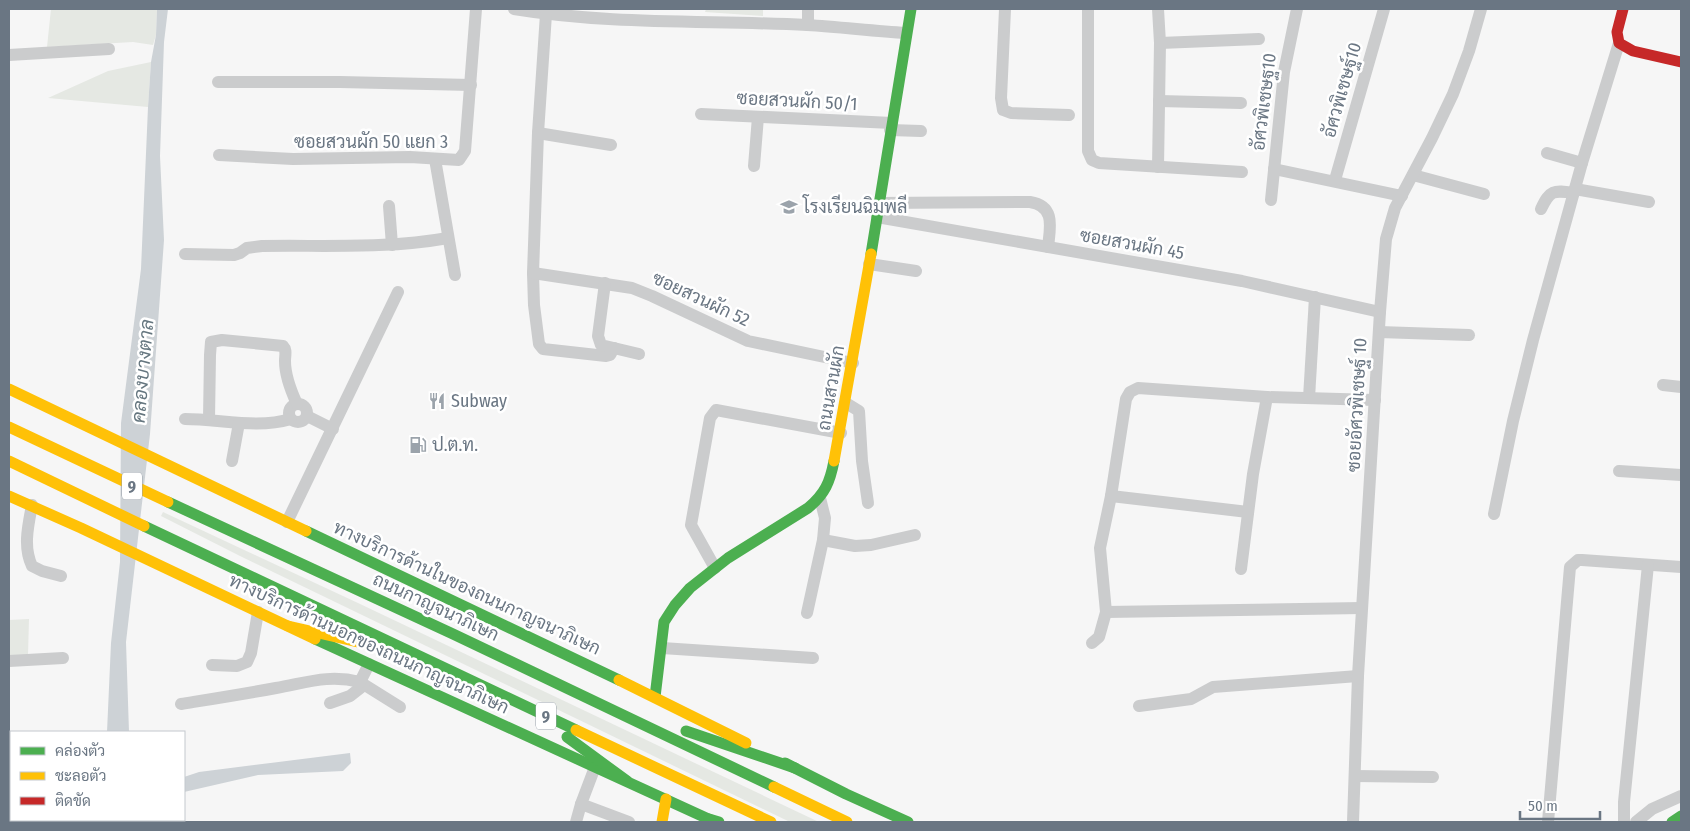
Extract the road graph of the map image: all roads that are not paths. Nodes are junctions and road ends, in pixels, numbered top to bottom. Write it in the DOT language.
graph roads {
  1 [pos="476,9"];
  2 [pos="514,9"];
  3 [pos="808,9"];
  4 [pos="911,9"];
  5 [pos="1005,9"];
  6 [pos="1088,9"];
  7 [pos="1158,9"];
  8 [pos="1297,9"];
  9 [pos="1384,9"];
  10 [pos="1481,9"];
  11 [pos="1623,9"];
  12 [pos="549,12"];
  13 [pos="655,15"];
  14 [pos="808,25"];
  15 [pos="906,34"];
  16 [pos="1259,39"];
  17 [pos="1160,42"];
  18 [pos="1619,42"];
  19 [pos="109,49"];
  20 [pos="9,55"];
  21 [pos="1681,62"];
  22 [pos="218,82"];
  23 [pos="471,85"];
  24 [pos="1159,101"];
  25 [pos="1241,103"];
  26 [pos="701,114"];
  27 [pos="1069,115"];
  28 [pos="758,117"];
  29 [pos="891,127"];
  30 [pos="921,131"];
  31 [pos="538,133"];
  32 [pos="611,145"];
  33 [pos="1547,153"];
  34 [pos="219,155"];
  35 [pos="435,159"];
  36 [pos="1582,163"];
  37 [pos="754,166"];
  38 [pos="1158,167"];
  39 [pos="1274,169"];
  40 [pos="1242,172"];
  41 [pos="1413,174"];
  42 [pos="1335,180"];
  43 [pos="1574,191"];
  44 [pos="1484,194"];
  45 [pos="1402,196"];
  46 [pos="1271,200"];
  47 [pos="1649,202"];
  48 [pos="879,203"];
  49 [pos="389,206"];
  50 [pos="1541,209"];
  51 [pos="877,217"];
  52 [pos="448,238"];
  53 [pos="392,245"];
  54 [pos="1048,247"];
  55 [pos="185,254"];
  56 [pos="869,264"];
  57 [pos="916,271"];
  58 [pos="533,273"];
  59 [pos="455,274"];
  60 [pos="605,283"];
  61 [pos="398,292"];
  62 [pos="1315,297"];
  63 [pos="1380,312"];
  64 [pos="1378,332"];
  65 [pos="1469,335"];
  66 [pos="614,348"];
  67 [pos="639,354"];
  68 [pos="853,363"];
  69 [pos="1663,385"];
  70 [pos="1681,387"];
  71 [pos="9,389"];
  72 [pos="1267,397"];
  73 [pos="1308,398"];
  74 [pos="1375,400"];
  75 [pos="846,403"];
  76 [pos="297,404"];
  77 [pos="307,416"];
  78 [pos="185,419"];
  79 [pos="210,419"];
  80 [pos="291,419"];
  81 [pos="238,423"];
  82 [pos="9,427"];
  83 [pos="333,429"];
  84 [pos="841,433"];
  85 [pos="9,461"];
  86 [pos="232,461"];
  87 [pos="1619,470"];
  88 [pos="1681,475"];
  89 [pos="9,496"];
  90 [pos="1111,496"];
  91 [pos="820,498"];
  92 [pos="868,503"];
  93 [pos="32,505"];
  94 [pos="1248,512"];
  95 [pos="1494,514"];
  96 [pos="287,522"];
  97 [pos="915,535"];
  98 [pos="823,540"];
  99 [pos="1648,565"];
  100 [pos="1681,566"];
  101 [pos="715,568"];
  102 [pos="1241,569"];
  103 [pos="61,576"];
  104 [pos="1362,608"];
  105 [pos="258,612"];
  106 [pos="1106,612"];
  107 [pos="807,613"];
  108 [pos="288,626"];
  109 [pos="1092,643"];
  110 [pos="662,648"];
  111 [pos="412,653"];
  112 [pos="63,658"];
  113 [pos="813,658"];
  114 [pos="9,661"];
  115 [pos="369,664"];
  116 [pos="212,665"];
  117 [pos="1358,676"];
  118 [pos="362,684"];
  119 [pos="655,696"];
  120 [pos="593,699"];
  121 [pos="330,703"];
  122 [pos="181,704"];
  123 [pos="524,706"];
  124 [pos="1139,706"];
  125 [pos="400,707"];
  126 [pos="595,767"];
  127 [pos="795,768"];
  128 [pos="1355,776"];
  129 [pos="1433,777"];
  130 [pos="626,781"];
  131 [pos="1681,796"];
  132 [pos="666,799"];
  133 [pos="581,804"];
  134 [pos="1681,815"];
  135 [pos="714,821"];
  136 [pos="576,822"];
  137 [pos="628,822"];
  138 [pos="662,822"];
  139 [pos="771,822"];
  140 [pos="848,822"];
  141 [pos="908,822"];
  142 [pos="1354,822"];
  143 [pos="1548,822"];
  144 [pos="1624,822"];
  145 [pos="1636,822"];
  146 [pos="1661,822"];
  147 [pos="1672,822"];
  1 -- 23 [label="street, ซอยสวนผัก 50 แยก 3"];
  2 -- 12 [label="street"];
  3 -- 14 [label="street"];
  4 -- 15 [label="main road, ถนนสวนผัก"];
  5 -- 27 [label="street"];
  6 -- 38 [label="street"];
  7 -- 17 [label="street"];
  8 -- 39 [label="street, อัศวพิเชษฐ10"];
  9 -- 42 [label="street, อัศวพิเชษฐ์10"];
  10 -- 41 [label="street, ซอยอัศวพิเชษฐ์ 10"];
  11 -- 18 [label="main road"];
  12 -- 13 [label="street"];
  12 -- 31 [label="street"];
  13 -- 14 [label="street"];
  14 -- 15 [label="street"];
  15 -- 29 [label="main road, ถนนสวนผัก"];
  16 -- 17 [label="street"];
  17 -- 24 [label="street"];
  18 -- 21 [label="main road"];
  18 -- 36 [label="street"];
  19 -- 20 [label="street"];
  22 -- 23 [label="street"];
  23 -- 35 [label="street, ซอยสวนผัก 50 แยก 3"];
  24 -- 25 [label="street"];
  24 -- 38 [label="street"];
  26 -- 28 [label="street, ซอยสวนผัก 50/1"];
  28 -- 29 [label="street, ซอยสวนผัก 50/1"];
  28 -- 37 [label="street"];
  29 -- 30 [label="street, ซอยสวนผัก 50/1"];
  29 -- 48 [label="main road, ถนนสวนผัก"];
  31 -- 32 [label="street"];
  31 -- 58 [label="street"];
  33 -- 36 [label="street"];
  34 -- 35 [label="street, ซอยสวนผัก 50 แยก 3"];
  35 -- 52 [label="street"];
  36 -- 43 [label="street"];
  38 -- 40 [label="street"];
  39 -- 42 [label="street"];
  39 -- 46 [label="street, อัศวพิเชษฐ10"];
  41 -- 44 [label="street"];
  41 -- 45 [label="street, ซอยอัศวพิเชษฐ์ 10"];
  42 -- 45 [label="street"];
  43 -- 47 [label="street"];
  43 -- 50 [label="street"];
  43 -- 95 [label="street"];
  45 -- 63 [label="street, ซอยอัศวพิเชษฐ์ 10"];
  48 -- 51 [label="main road, ถนนสวนผัก"];
  48 -- 54 [label="street"];
  49 -- 53 [label="street"];
  51 -- 54 [label="street, ซอยสวนผัก 45"];
  51 -- 56 [label="main road, ถนนสวนผัก"];
  52 -- 53 [label="street"];
  52 -- 59 [label="street"];
  53 -- 55 [label="street"];
  54 -- 62 [label="street, ซอยสวนผัก 45"];
  56 -- 57 [label="street"];
  56 -- 68 [label="main road, ถนนสวนผัก"];
  58 -- 60 [label="street, ซอยสวนผัก 52"];
  58 -- 66 [label="street"];
  60 -- 66 [label="street"];
  60 -- 68 [label="street, ซอยสวนผัก 52"];
  61 -- 83 [label="street"];
  62 -- 63 [label="street, ซอยสวนผัก 45"];
  62 -- 73 [label="street"];
  63 -- 64 [label="street, ซอยอัศวพิเชษฐ์ 10"];
  64 -- 65 [label="street"];
  64 -- 74 [label="street, ซอยอัศวพิเชษฐ์ 10"];
  66 -- 67 [label="street"];
  68 -- 75 [label="main road, ถนนสวนผัก"];
  69 -- 70 [label="street"];
  71 -- 96 [label="main road, ทางบริการด้านในของถนนกาญจนาภิเษก"];
  72 -- 73 [label="street"];
  72 -- 90 [label="street"];
  72 -- 94 [label="street"];
  73 -- 74 [label="street"];
  74 -- 104 [label="street, ซอยอัศวพิเชษฐ์ 10"];
  75 -- 84 [label="main road, ถนนสวนผัก"];
  75 -- 92 [label="street"];
  76 -- 77 [label="street"];
  76 -- 79 [label="street"];
  76 -- 80 [label="street"];
  77 -- 80 [label="street"];
  77 -- 83 [label="street"];
  78 -- 79 [label="street"];
  79 -- 81 [label="street"];
  80 -- 81 [label="street"];
  81 -- 86 [label="street"];
  82 -- 120 [label="main road, ถนนกาญจนาภิเษก / 9"];
  83 -- 96 [label="street"];
  84 -- 91 [label="main road, ถนนสวนผัก"];
  84 -- 101 [label="street"];
  85 -- 111 [label="main road, 9"];
  87 -- 88 [label="street"];
  89 -- 93 [label="main road, ทางบริการด้านนอกของถนนกาญจนาภิเษก"];
  90 -- 94 [label="street"];
  90 -- 106 [label="street"];
  91 -- 98 [label="street"];
  91 -- 101 [label="main road, ถนนสวนผัก"];
  93 -- 103 [label="street"];
  93 -- 105 [label="main road, ทางบริการด้านนอกของถนนกาญจนาภิเษก"];
  94 -- 102 [label="street"];
  96 -- 119 [label="main road, ทางบริการด้านในของถนนกาญจนาภิเษก"];
  97 -- 98 [label="street"];
  98 -- 107 [label="street"];
  99 -- 100 [label="street"];
  99 -- 143 [label="street"];
  99 -- 144 [label="street"];
  101 -- 110 [label="main road, ถนนสวนผัก"];
  104 -- 106 [label="street"];
  104 -- 117 [label="street, ซอยอัศวพิเชษฐ์ 10"];
  105 -- 108 [label="main road, ทางบริการด้านนอกของถนนกาญจนาภิเษก"];
  105 -- 116 [label="street"];
  106 -- 109 [label="street"];
  108 -- 111 [label="main road"];
  108 -- 115 [label="main road, ทางบริการด้านนอกของถนนกาญจนาภิเษก"];
  110 -- 113 [label="street"];
  110 -- 119 [label="main road, ถนนสวนผัก"];
  111 -- 123 [label="main road, 9"];
  112 -- 114 [label="street"];
  115 -- 118 [label="street"];
  115 -- 126 [label="main road, ทางบริการด้านนอกของถนนกาญจนาภิเษก"];
  117 -- 124 [label="street"];
  117 -- 128 [label="street, ซอยอัศวพิเชษฐ์ 10"];
  118 -- 121 [label="street"];
  118 -- 122 [label="street"];
  118 -- 125 [label="street"];
  119 -- 127 [label="main road, ทางบริการด้านในของถนนกาญจนาภิเษก"];
  120 -- 127 [label="main road"];
  120 -- 140 [label="main road, ถนนกาญจนาภิเษก / 9"];
  123 -- 130 [label="main road"];
  123 -- 139 [label="main road, 9"];
  126 -- 130 [label="main road, ทางบริการด้านนอกของถนนกาญจนาภิเษก"];
  126 -- 133 [label="street"];
  127 -- 141 [label="main road, ทางบริการด้านในของถนนกาญจนาภิเษก"];
  128 -- 129 [label="street"];
  128 -- 142 [label="street, ซอยอัศวพิเชษฐ์ 10"];
  130 -- 132 [label="main road, ทางบริการด้านนอกของถนนกาญจนาภิเษก"];
  131 -- 145 [label="street"];
  132 -- 135 [label="main road, ทางบริการด้านนอกของถนนกาญจนาภิเษก"];
  132 -- 138 [label="main road"];
  133 -- 136 [label="street"];
  133 -- 137 [label="street"];
  134 -- 146 [label="street"];
  134 -- 147 [label="main road"];
}
